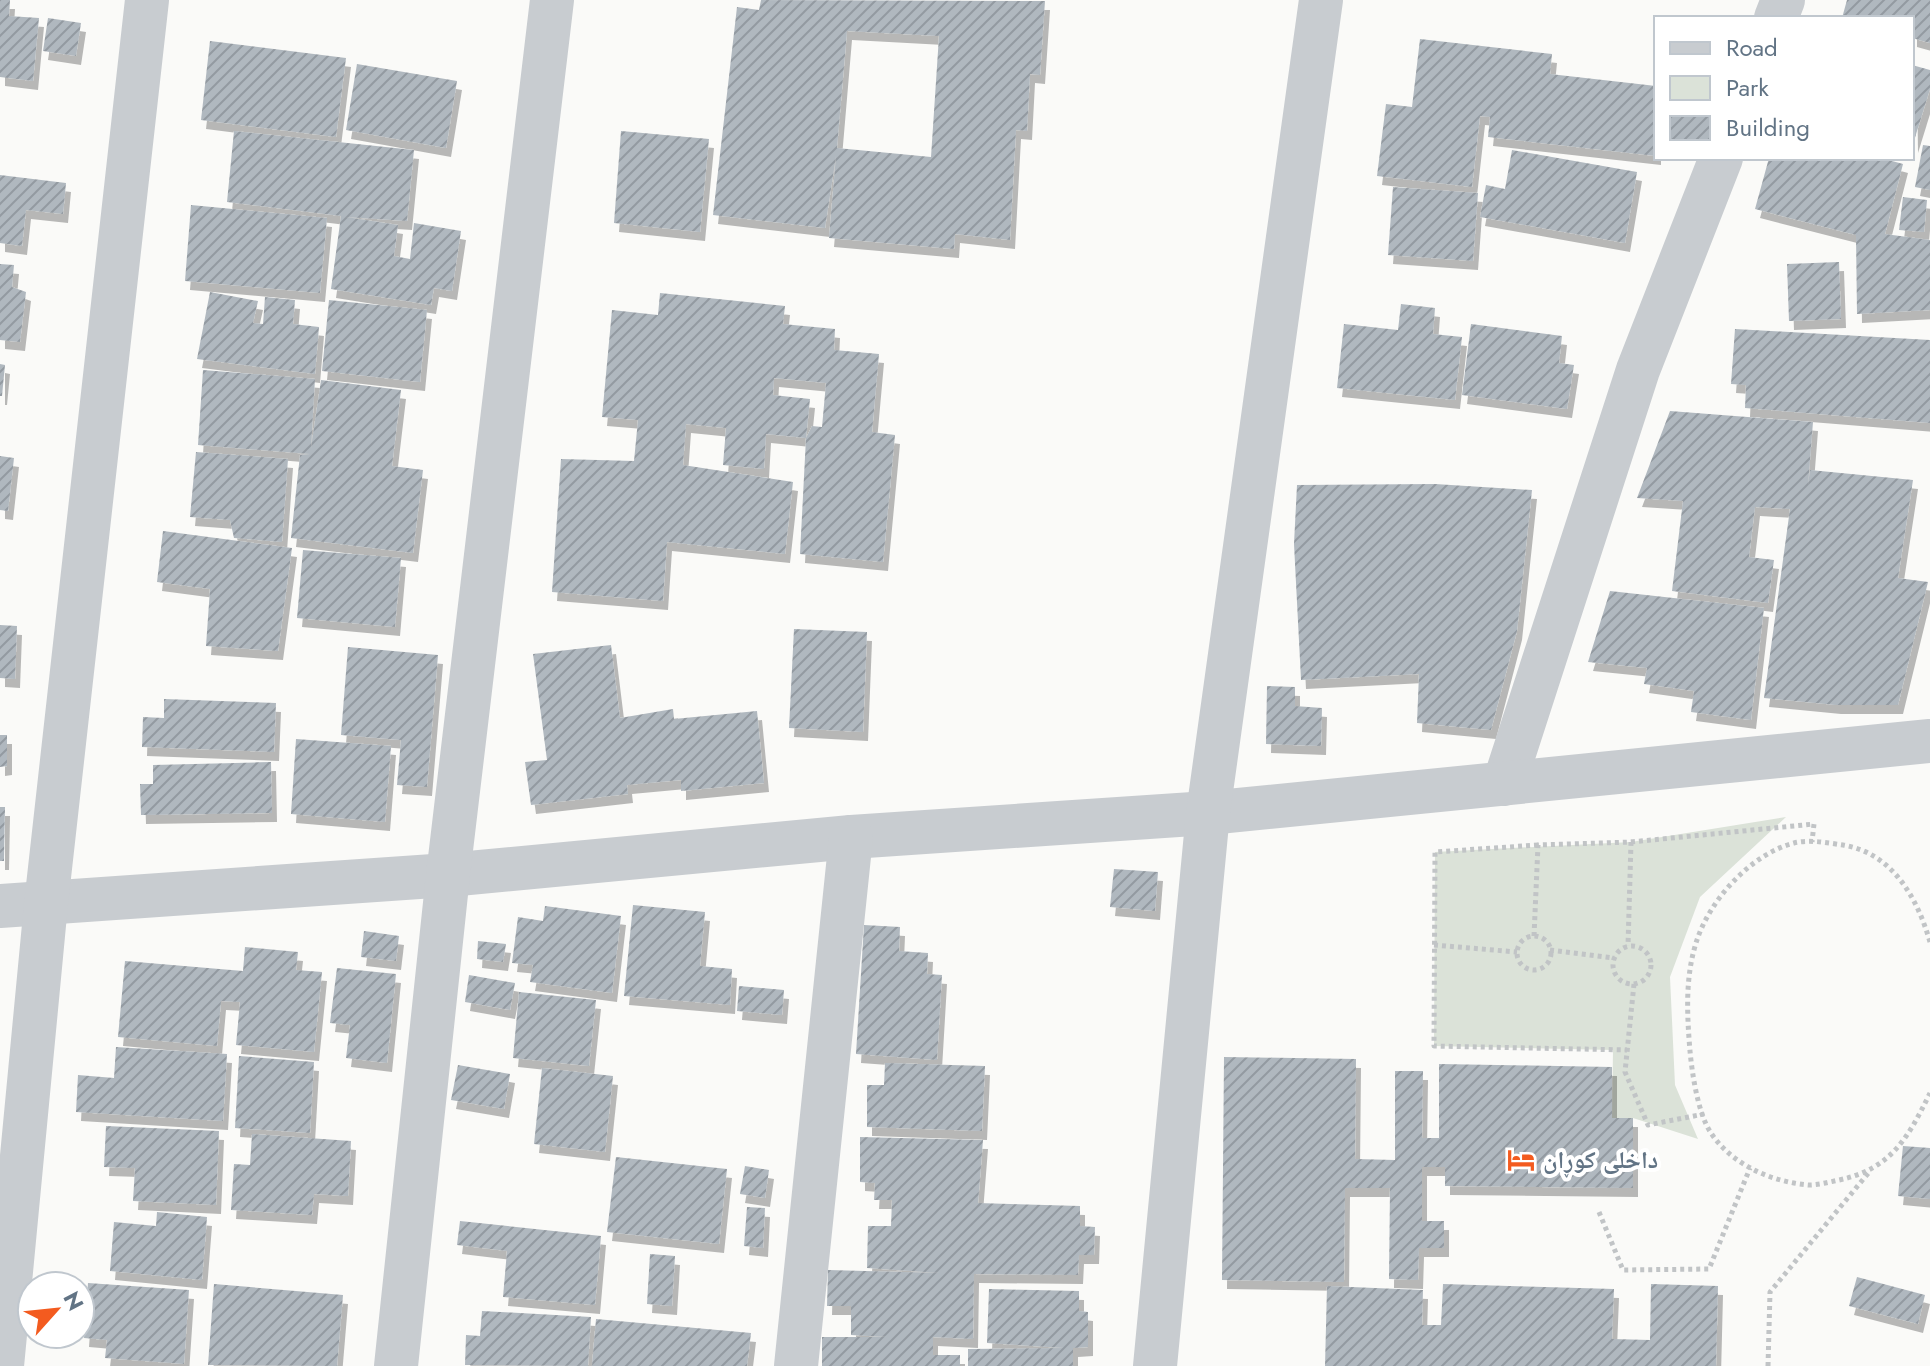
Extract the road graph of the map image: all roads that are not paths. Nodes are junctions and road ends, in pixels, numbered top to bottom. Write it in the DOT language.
graph roads {
  1 [pos="147,0"];
  2 [pos="552,0"];
  3 [pos="1321,0"];
  4 [pos="1720,160"];
  5 [pos="1930,741"];
  6 [pos="1504,784"];
  7 [pos="1208,813"];
  8 [pos="851,837"];
  9 [pos="448,875"];
  10 [pos="46,904"];
  11 [pos="0,906"];
  12 [pos="2,1366"];
  13 [pos="396,1366"];
  14 [pos="796,1366"];
  15 [pos="1155,1366"];
  1 -- 10 [label="street"];
  2 -- 9 [label="street"];
  3 -- 7 [label="street"];
  4 -- 6 [label="street"];
  5 -- 6 [label="street"];
  6 -- 7 [label="street"];
  7 -- 8 [label="street"];
  7 -- 15 [label="street"];
  8 -- 9 [label="street"];
  8 -- 14 [label="street"];
  9 -- 10 [label="street"];
  9 -- 13 [label="street"];
  10 -- 11 [label="street"];
  10 -- 12 [label="street"];
}
